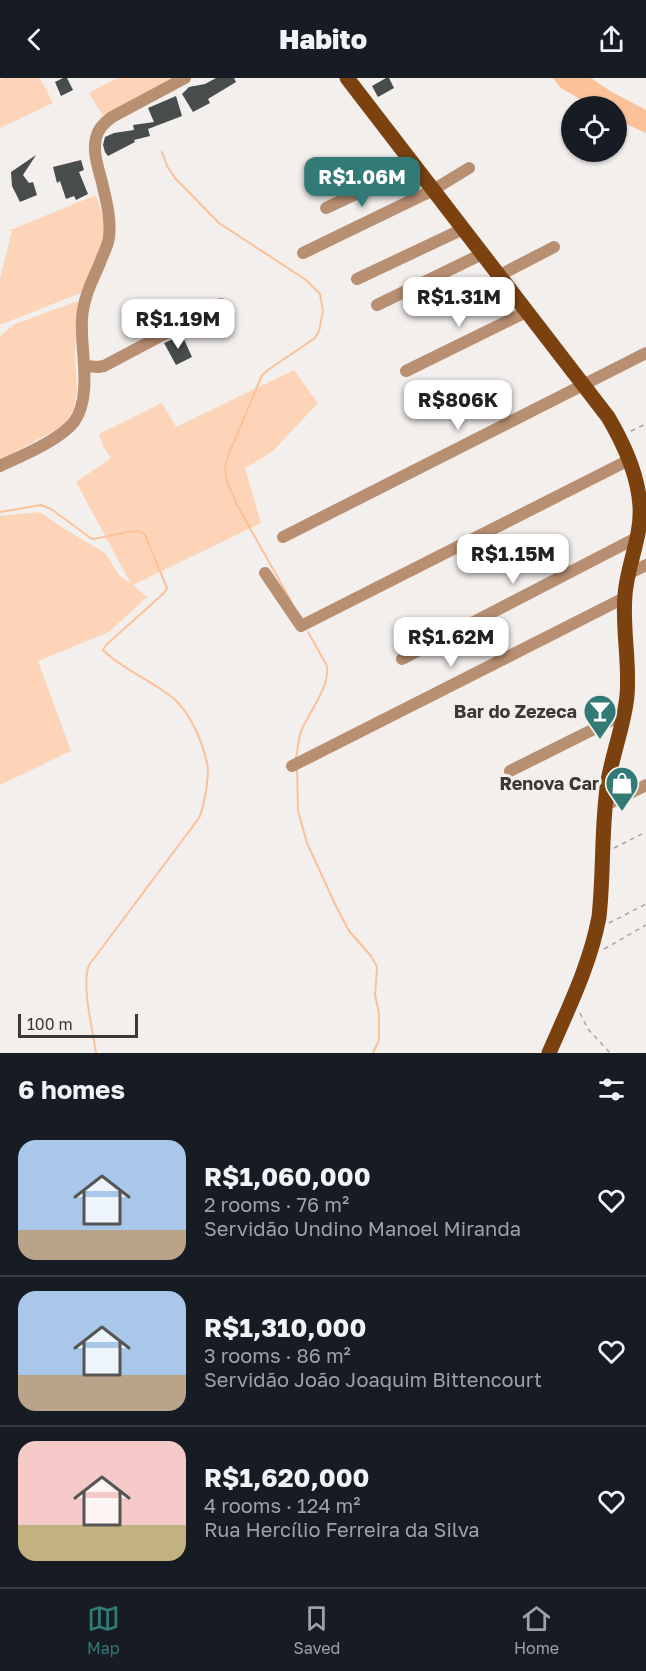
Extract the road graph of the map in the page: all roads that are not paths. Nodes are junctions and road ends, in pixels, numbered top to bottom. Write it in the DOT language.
graph roads {
  1 [pos="185,78"];
  2 [pos="347,78"];
  3 [pos="415,166"];
  4 [pos="469,168"];
  5 [pos="433,189"];
  6 [pos="326,208"];
  7 [pos="463,229"];
  8 [pos="554,247"];
  9 [pos="303,253"];
  10 [pos="482,254"];
  11 [pos="498,276"];
  12 [pos="357,279"];
  13 [pos="221,304"];
  14 [pos="377,305"];
  15 [pos="526,312"];
  16 [pos="646,353"];
  17 [pos="84,366"];
  18 [pos="406,371"];
  19 [pos="583,384"];
  20 [pos="630,460"];
  21 [pos="0,466"];
  22 [pos="283,537"];
  23 [pos="638,537"];
  24 [pos="646,565"];
  25 [pos="265,573"];
  26 [pos="628,574"];
  27 [pos="624,597"];
  28 [pos="402,659"];
  29 [pos="624,714"];
  30 [pos="292,766"];
  31 [pos="510,771"];
  32 [pos="646,785"];
  33 [pos="606,805"];
  34 [pos="549,1053"];
  1 -- 17 [label="street"];
  2 -- 3 [label="main road"];
  3 -- 5 [label="main road"];
  3 -- 6 [label="street"];
  4 -- 5 [label="street"];
  5 -- 7 [label="main road"];
  5 -- 9 [label="street"];
  7 -- 10 [label="main road"];
  7 -- 12 [label="street"];
  8 -- 11 [label="street"];
  10 -- 11 [label="main road"];
  10 -- 14 [label="street"];
  11 -- 15 [label="main road"];
  13 -- 17 [label="street"];
  15 -- 18 [label="street"];
  15 -- 19 [label="main road"];
  16 -- 19 [label="street"];
  17 -- 21 [label="street"];
  19 -- 20 [label="main road"];
  19 -- 22 [label="street"];
  20 -- 23 [label="main road"];
  20 -- 25 [label="street"];
  23 -- 26 [label="main road"];
  23 -- 28 [label="street"];
  24 -- 26 [label="street"];
  26 -- 27 [label="main road"];
  27 -- 29 [label="main road"];
  27 -- 30 [label="street"];
  29 -- 31 [label="street"];
  29 -- 33 [label="main road"];
  32 -- 33 [label="street"];
  33 -- 34 [label="main road"];
}
